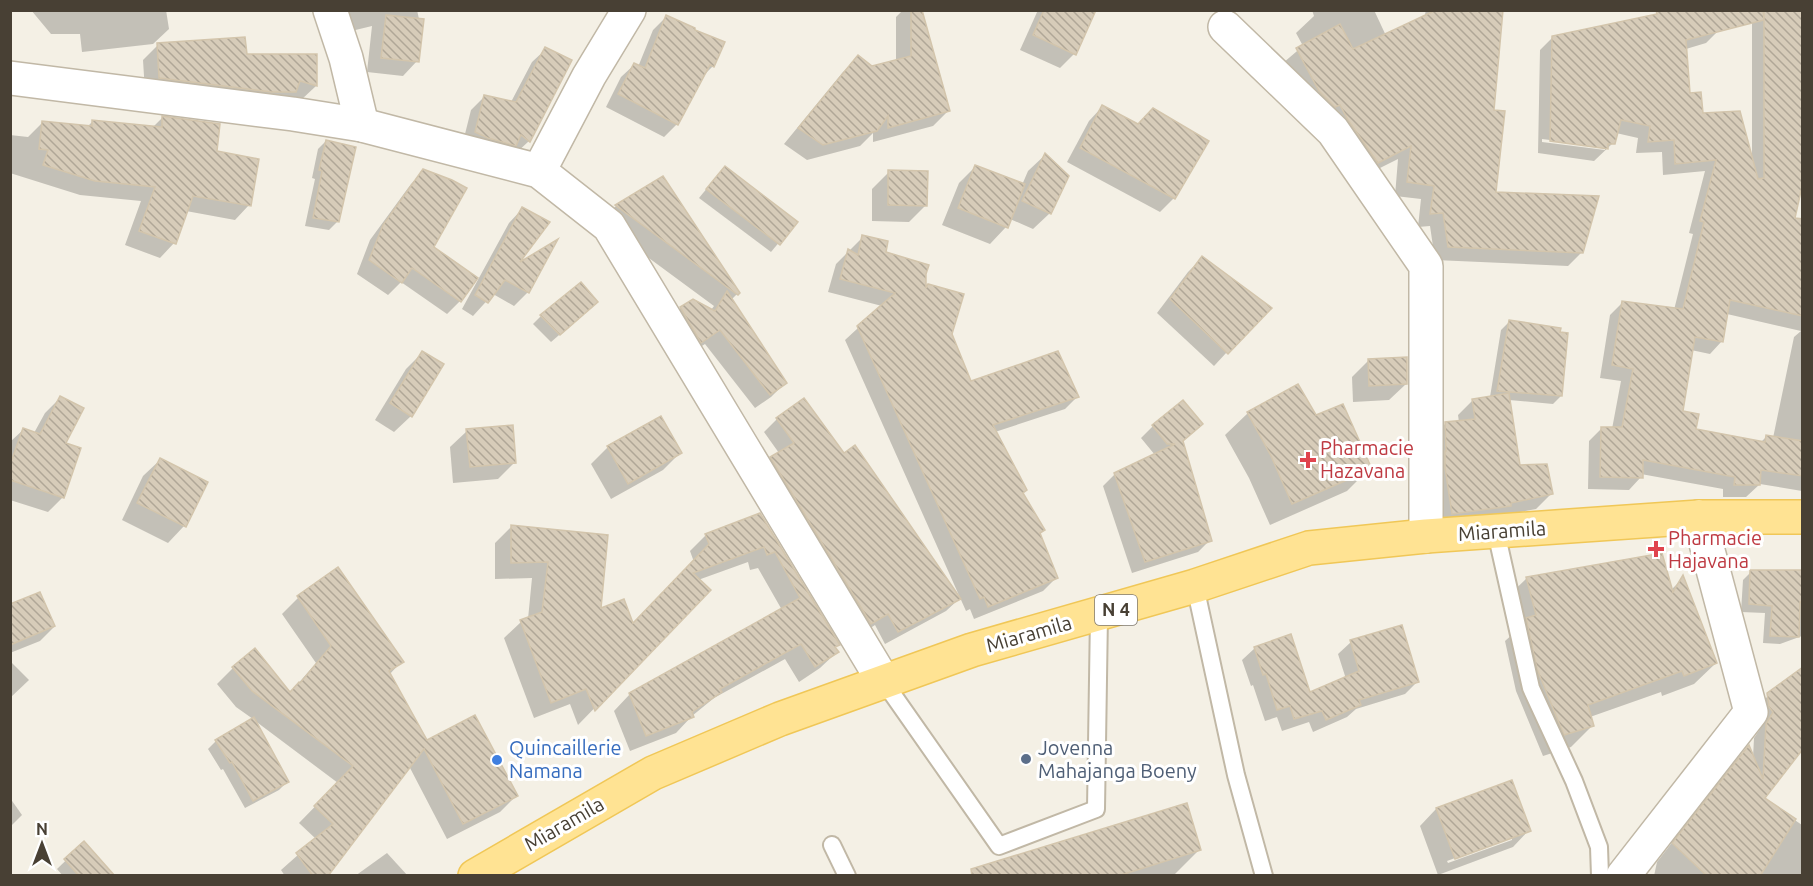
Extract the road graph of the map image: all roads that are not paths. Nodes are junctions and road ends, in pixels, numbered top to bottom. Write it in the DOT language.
graph roads {
  1 [pos="330,10"];
  2 [pos="629,10"];
  3 [pos="1225,27"];
  4 [pos="10,78"];
  5 [pos="362,125"];
  6 [pos="539,171"];
  7 [pos="1699,517"];
  8 [pos="1803,517"];
  9 [pos="1496,532"];
  10 [pos="1426,536"];
  11 [pos="1195,586"];
  12 [pos="1099,615"];
  13 [pos="884,682"];
  14 [pos="832,844"];
  15 [pos="475,876"];
  16 [pos="847,876"];
  17 [pos="1264,876"];
  18 [pos="1600,876"];
  19 [pos="1623,876"];
  1 -- 5 [label="street"];
  2 -- 6 [label="street"];
  3 -- 10 [label="street"];
  4 -- 5 [label="street"];
  5 -- 6 [label="street"];
  6 -- 13 [label="street"];
  7 -- 8 [label="main road, Miaramila / N 4"];
  7 -- 9 [label="main road, Miaramila / N 4"];
  7 -- 19 [label="street"];
  9 -- 10 [label="main road, Miaramila / N 4"];
  9 -- 18 [label="lane"];
  10 -- 11 [label="main road, Miaramila / N 4"];
  11 -- 12 [label="main road, Miaramila / N 4"];
  11 -- 17 [label="lane"];
  12 -- 13 [label="main road, Miaramila / N 4"];
  12 -- 13 [label="lane"];
  13 -- 15 [label="main road, Miaramila / N 4"];
  14 -- 16 [label="lane"];
}
